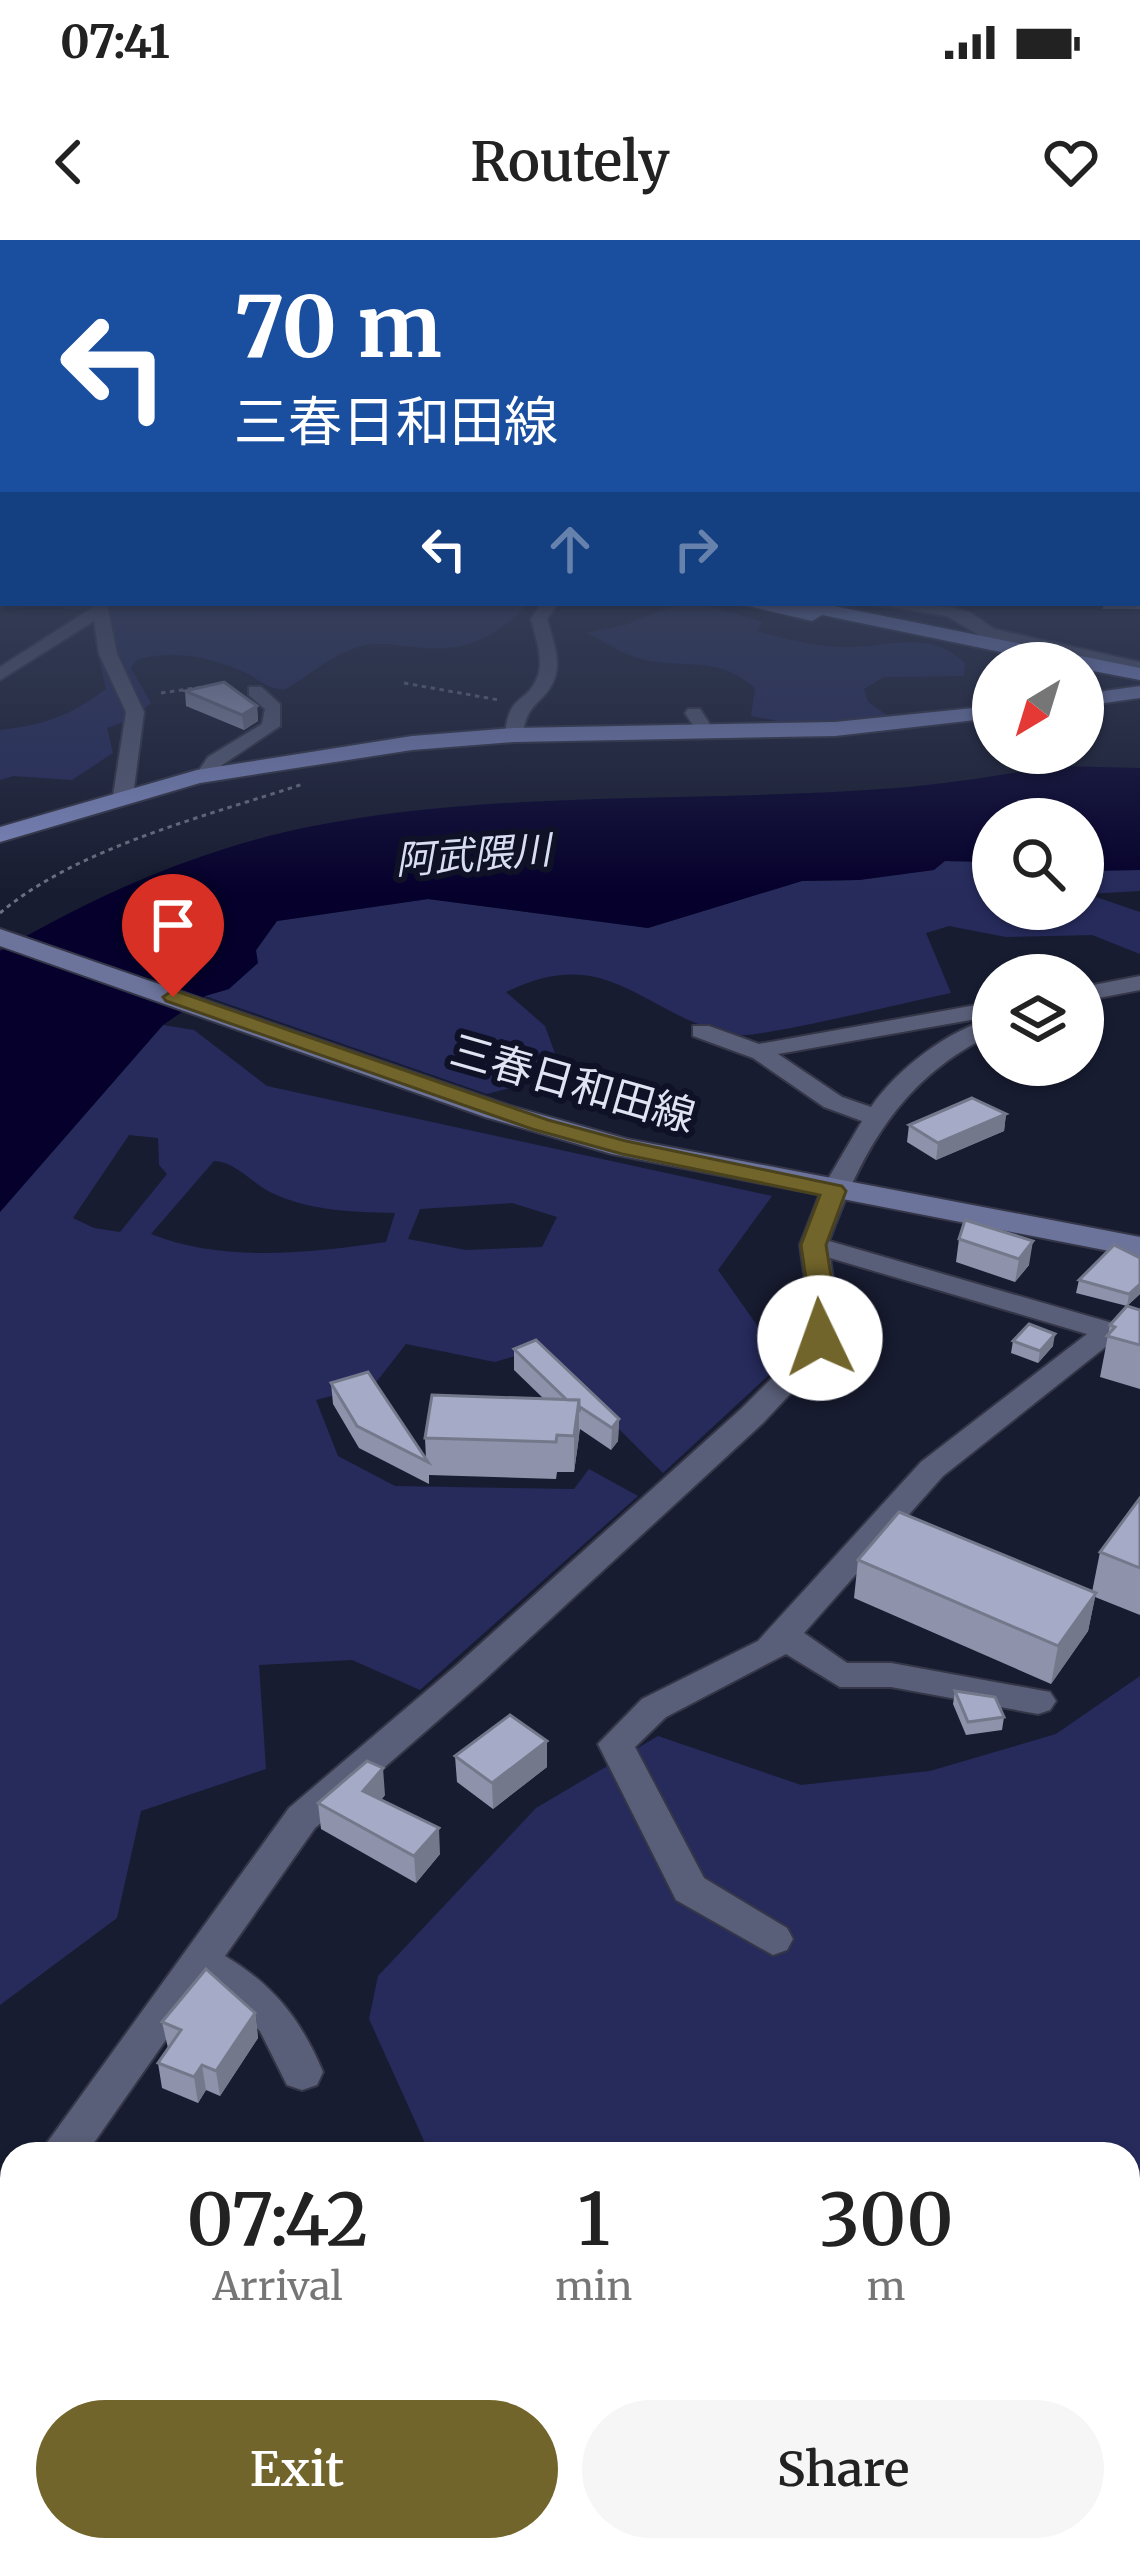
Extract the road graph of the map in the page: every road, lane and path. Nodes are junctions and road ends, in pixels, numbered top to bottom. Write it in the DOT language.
graph roads {
  1 [pos="119,678"];
  2 [pos="546,678"];
  3 [pos="1109,678"];
  4 [pos="404,683"];
  5 [pos="1140,688"];
  6 [pos="255,691"];
  7 [pos="161,692"];
  8 [pos="1104,696"];
  9 [pos="522,701"];
  10 [pos="972,714"];
  11 [pos="514,735"];
  12 [pos="205,776"];
  13 [pos="312,781"];
  14 [pos="123,796"];
  15 [pos="0,836"];
  16 [pos="0,913"];
  17 [pos="0,937"];
  18 [pos="1140,983"];
  19 [pos="1104,990"];
  20 [pos="972,1013"];
  21 [pos="701,1031"];
  22 [pos="972,1035"];
  23 [pos="761,1053"];
  24 [pos="874,1117"];
  25 [pos="834,1191"];
  26 [pos="814,1245"];
  27 [pos="1140,1246"];
  28 [pos="1124,1336"];
  29 [pos="784,1636"];
  30 [pos="1038,1701"];
  31 [pos="773,1939"];
  32 [pos="202,1962"];
  33 [pos="302,2072"];
  34 [pos="70,2142"];
  1 -- 14 [label="street"];
  2 -- 9 [label="street"];
  3 -- 5 [label="highway"];
  4 -- 9 [label="path"];
  5 -- 8 [label="main road"];
  6 -- 7 [label="path"];
  6 -- 12 [label="street"];
  9 -- 11 [label="street"];
  10 -- 11 [label="main road"];
  11 -- 12 [label="main road"];
  12 -- 14 [label="main road"];
  13 -- 16 [label="path"];
  14 -- 15 [label="main road"];
  17 -- 25 [label="main road, 三春日和田線"];
  18 -- 19 [label="street"];
  20 -- 23 [label="street"];
  21 -- 23 [label="street"];
  22 -- 24 [label="street"];
  23 -- 24 [label="street"];
  24 -- 25 [label="street"];
  25 -- 26 [label="street"];
  25 -- 27 [label="main road, 三春日和田線"];
  26 -- 28 [label="street"];
  26 -- 32 [label="street"];
  28 -- 29 [label="street"];
  29 -- 30 [label="street"];
  29 -- 31 [label="street"];
  32 -- 33 [label="street"];
  32 -- 34 [label="street"];
}
